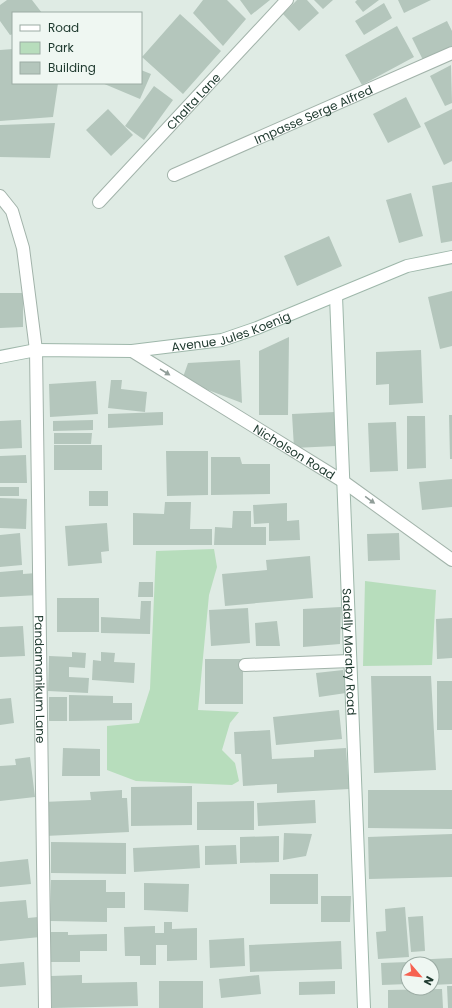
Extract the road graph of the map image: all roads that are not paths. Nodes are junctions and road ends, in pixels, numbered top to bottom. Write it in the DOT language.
graph roads {
  1 [pos="287,0"];
  2 [pos="452,53"];
  3 [pos="174,175"];
  4 [pos="0,196"];
  5 [pos="99,202"];
  6 [pos="452,257"];
  7 [pos="336,296"];
  8 [pos="36,350"];
  9 [pos="132,351"];
  10 [pos="0,357"];
  11 [pos="344,482"];
  12 [pos="452,560"];
  13 [pos="350,661"];
  14 [pos="245,665"];
  15 [pos="45,1008"];
  16 [pos="364,1008"];
  1 -- 5 [label="street, Chalta Lane"];
  2 -- 3 [label="street, Impasse Serge Alfred"];
  4 -- 8 [label="street, Pandamanikum Lane"];
  6 -- 7 [label="street, Avenue Jules Koenig"];
  7 -- 9 [label="street, Avenue Jules Koenig"];
  7 -- 11 [label="street, Sadally Moraby Road"];
  8 -- 9 [label="street, Avenue Jules Koenig"];
  8 -- 10 [label="street, Avenue Jules Koenig"];
  8 -- 15 [label="street, Pandamanikum Lane"];
  9 -- 11 [label="street, Nicholson Road, one-way"];
  11 -- 12 [label="street, Nicholson Road, one-way"];
  11 -- 13 [label="street, Sadally Moraby Road"];
  13 -- 14 [label="street"];
  13 -- 16 [label="street, Sadally Moraby Road"];
}
